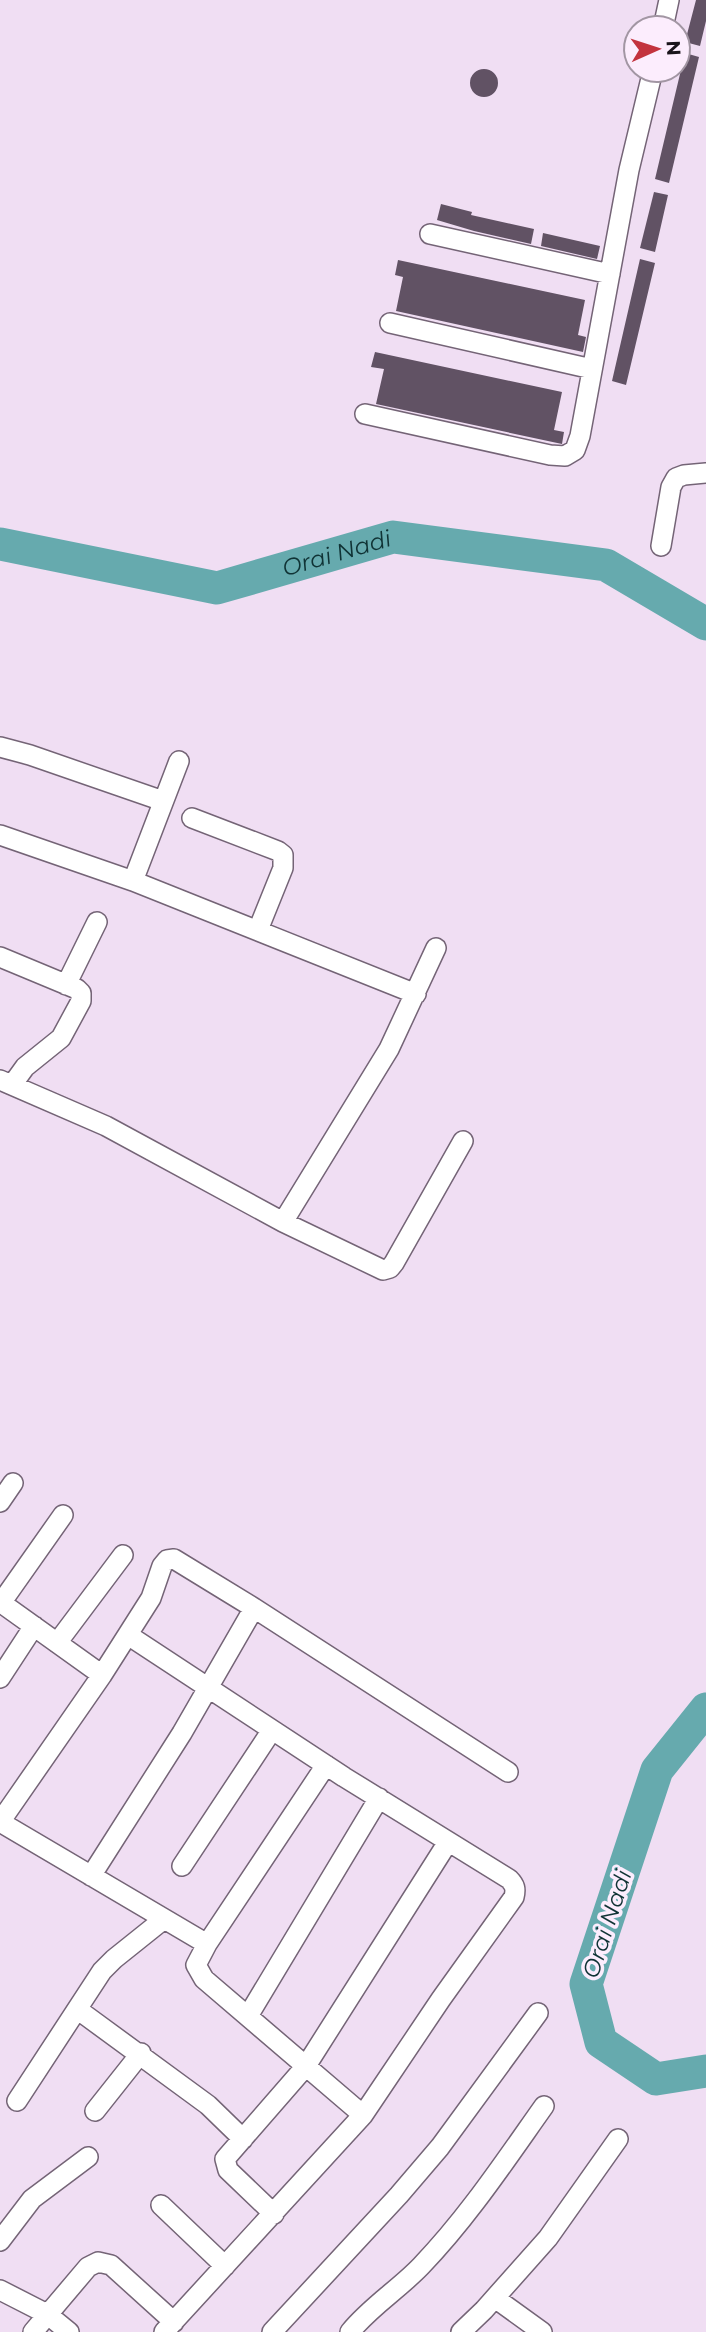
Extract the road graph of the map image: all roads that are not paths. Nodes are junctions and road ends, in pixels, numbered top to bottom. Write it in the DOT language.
graph roads {
  1 [pos="650,84"];
  2 [pos="430,234"];
  3 [pos="610,274"];
  4 [pos="390,323"];
  5 [pos="592,369"];
  6 [pos="365,414"];
  7 [pos="706,473"];
  8 [pos="661,546"];
  9 [pos="0,747"];
  10 [pos="179,761"];
  11 [pos="163,801"];
  12 [pos="192,818"];
  13 [pos="0,835"];
  14 [pos="133,881"];
  15 [pos="97,922"];
  16 [pos="258,930"];
  17 [pos="436,948"];
  18 [pos="0,957"];
  19 [pos="66,985"];
  20 [pos="416,994"];
  21 [pos="6,1082"];
  22 [pos="463,1141"];
  23 [pos="283,1222"];
  24 [pos="13,1483"];
  25 [pos="0,1502"];
  26 [pos="63,1515"];
  27 [pos="123,1555"];
  28 [pos="1,1602"];
  29 [pos="254,1608"];
  30 [pos="34,1626"];
  31 [pos="128,1635"];
  32 [pos="57,1643"];
  33 [pos="102,1675"];
  34 [pos="0,1678"];
  35 [pos="208,1688"];
  36 [pos="272,1730"];
  37 [pos="326,1765"];
  38 [pos="508,1772"];
  39 [pos="379,1798"];
  40 [pos="0,1822"];
  41 [pos="448,1842"];
  42 [pos="182,1866"];
  43 [pos="91,1876"];
  44 [pos="164,1919"];
  45 [pos="207,1944"];
  46 [pos="77,2009"];
  47 [pos="538,2013"];
  48 [pos="248,2016"];
  49 [pos="141,2053"];
  50 [pos="306,2066"];
  51 [pos="18,2101"];
  52 [pos="544,2106"];
  53 [pos="95,2110"];
  54 [pos="363,2115"];
  55 [pos="243,2139"];
  56 [pos="618,2139"];
  57 [pos="88,2157"];
  58 [pos="161,2205"];
  59 [pos="274,2214"];
  60 [pos="0,2241"];
  61 [pos="225,2266"];
  62 [pos="0,2290"];
  63 [pos="495,2298"];
  64 [pos="47,2314"];
  65 [pos="169,2327"];
  66 [pos="33,2332"];
  67 [pos="69,2332"];
  68 [pos="272,2332"];
  69 [pos="349,2332"];
  70 [pos="461,2332"];
  71 [pos="542,2332"];
  1 -- 3 [label="street"];
  2 -- 3 [label="street"];
  3 -- 5 [label="street"];
  4 -- 5 [label="street"];
  5 -- 6 [label="street"];
  7 -- 8 [label="street"];
  9 -- 11 [label="street"];
  10 -- 11 [label="street"];
  11 -- 14 [label="street"];
  12 -- 16 [label="street"];
  13 -- 14 [label="street"];
  14 -- 16 [label="street"];
  15 -- 19 [label="street"];
  16 -- 20 [label="street"];
  17 -- 20 [label="street"];
  18 -- 19 [label="street"];
  19 -- 21 [label="street"];
  20 -- 23 [label="street"];
  21 -- 23 [label="street"];
  22 -- 23 [label="street"];
  24 -- 25 [label="street"];
  26 -- 28 [label="street"];
  27 -- 32 [label="street"];
  28 -- 30 [label="street"];
  29 -- 31 [label="street"];
  29 -- 35 [label="street"];
  29 -- 38 [label="street"];
  30 -- 32 [label="street"];
  30 -- 34 [label="street"];
  31 -- 33 [label="street"];
  31 -- 35 [label="street"];
  32 -- 33 [label="street"];
  33 -- 40 [label="street"];
  35 -- 36 [label="street"];
  35 -- 43 [label="street"];
  36 -- 37 [label="street"];
  36 -- 42 [label="street"];
  37 -- 39 [label="street"];
  37 -- 45 [label="street"];
  39 -- 41 [label="street"];
  39 -- 48 [label="street"];
  40 -- 43 [label="street"];
  41 -- 50 [label="street"];
  41 -- 54 [label="street"];
  43 -- 44 [label="street"];
  44 -- 45 [label="street"];
  44 -- 46 [label="street"];
  45 -- 48 [label="street"];
  46 -- 49 [label="street"];
  46 -- 51 [label="street"];
  47 -- 68 [label="street"];
  48 -- 50 [label="street"];
  49 -- 53 [label="street"];
  49 -- 55 [label="street"];
  50 -- 54 [label="street"];
  50 -- 55 [label="street"];
  52 -- 69 [label="street"];
  54 -- 59 [label="street"];
  55 -- 59 [label="street"];
  56 -- 63 [label="street"];
  57 -- 60 [label="street"];
  58 -- 61 [label="street"];
  59 -- 61 [label="street"];
  61 -- 65 [label="street"];
  62 -- 64 [label="street"];
  63 -- 70 [label="street"];
  63 -- 71 [label="street"];
  64 -- 65 [label="street"];
  64 -- 66 [label="street"];
  64 -- 67 [label="street"];
}
